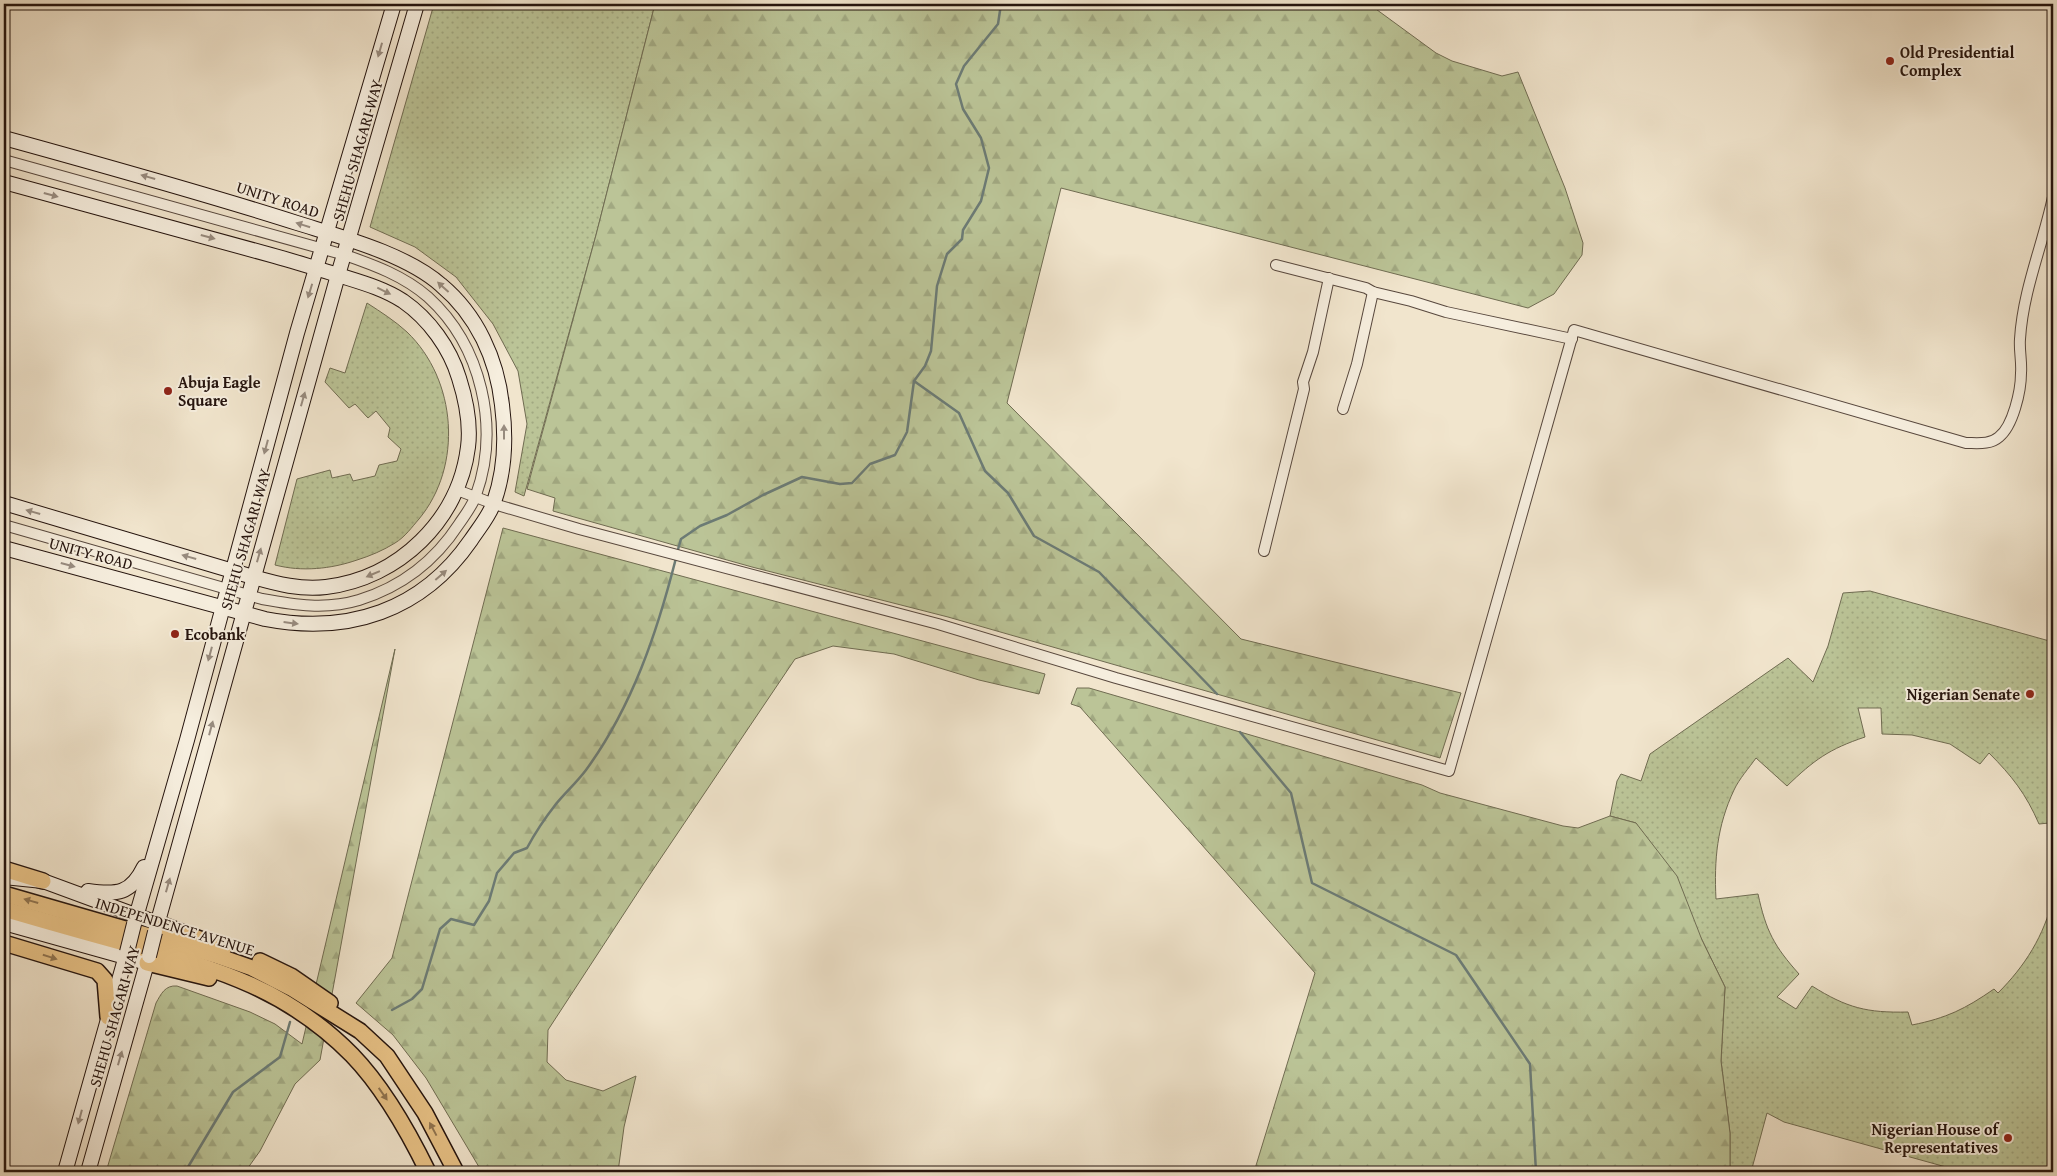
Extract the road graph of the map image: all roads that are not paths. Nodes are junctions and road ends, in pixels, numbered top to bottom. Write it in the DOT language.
graph roads {
  1 [pos="394,4"];
  2 [pos="417,4"];
  3 [pos="4,138"];
  4 [pos="4,160"];
  5 [pos="4,182"];
  6 [pos="2053,197"];
  7 [pos="327,233"];
  8 [pos="349,241"];
  9 [pos="322,248"];
  10 [pos="344,255"];
  11 [pos="1276,265"];
  12 [pos="317,268"];
  13 [pos="338,275"];
  14 [pos="1329,278"];
  15 [pos="1373,292"];
  16 [pos="1572,339"];
  17 [pos="1343,409"];
  18 [pos="457,490"];
  19 [pos="476,497"];
  20 [pos="4,503"];
  21 [pos="494,504"];
  22 [pos="4,525"];
  23 [pos="4,548"];
  24 [pos="1264,551"];
  25 [pos="232,571"];
  26 [pos="253,577"];
  27 [pos="227,588"];
  28 [pos="248,595"];
  29 [pos="222,608"];
  30 [pos="243,614"];
  31 [pos="154,851"];
  32 [pos="4,869"];
  33 [pos="4,877"];
  34 [pos="43,881"];
  35 [pos="63,888"];
  36 [pos="4,894"];
  37 [pos="4,909"];
  38 [pos="135,920"];
  39 [pos="4,923"];
  40 [pos="156,927"];
  41 [pos="4,943"];
  42 [pos="126,955"];
  43 [pos="148,960"];
  44 [pos="108,1017"];
  45 [pos="360,1031"];
  46 [pos="353,1056"];
  47 [pos="65,1172"];
  48 [pos="88,1172"];
  49 [pos="428,1172"];
  50 [pos="456,1172"];
  1 -- 7 [label="main road, SHEHU SHAGARI WAY, one-way"];
  2 -- 8 [label="main road, SHEHU SHAGARI WAY"];
  7 -- 3 [label="main road, UNITY ROAD, one-way"];
  4 -- 9 [label="street, UNITY ROAD"];
  5 -- 12 [label="main road, UNITY ROAD, one-way"];
  6 -- 16 [label="street"];
  7 -- 8 [label="main road, UNITY ROAD"];
  7 -- 9 [label="main road, SHEHU SHAGARI WAY"];
  8 -- 10 [label="main road, SHEHU SHAGARI WAY"];
  21 -- 8 [label="main road, UNITY ROAD, one-way"];
  9 -- 10 [label="street, UNITY ROAD"];
  9 -- 12 [label="main road, SHEHU SHAGARI WAY"];
  10 -- 13 [label="main road, SHEHU SHAGARI WAY"];
  10 -- 19 [label="street, UNITY ROAD"];
  11 -- 14 [label="street"];
  12 -- 13 [label="main road, UNITY ROAD"];
  12 -- 25 [label="main road, SHEHU SHAGARI WAY, one-way"];
  13 -- 18 [label="main road, UNITY ROAD, one-way"];
  26 -- 13 [label="main road, SHEHU SHAGARI WAY, one-way"];
  14 -- 15 [label="street"];
  14 -- 24 [label="street"];
  15 -- 16 [label="street"];
  15 -- 17 [label="street"];
  16 -- 21 [label="street"];
  18 -- 19 [label="street"];
  18 -- 26 [label="main road, UNITY ROAD, one-way"];
  19 -- 21 [label="street"];
  19 -- 28 [label="street, UNITY ROAD"];
  25 -- 20 [label="main road, UNITY ROAD, one-way"];
  30 -- 21 [label="main road, UNITY ROAD, one-way"];
  22 -- 27 [label="street, UNITY ROAD"];
  23 -- 29 [label="main road, UNITY ROAD, one-way"];
  25 -- 26 [label="main road, UNITY ROAD"];
  25 -- 27 [label="main road, SHEHU SHAGARI WAY"];
  26 -- 28 [label="main road, SHEHU SHAGARI WAY"];
  27 -- 28 [label="street, UNITY ROAD"];
  27 -- 29 [label="main road, SHEHU SHAGARI WAY"];
  28 -- 30 [label="main road, SHEHU SHAGARI WAY"];
  29 -- 30 [label="main road, UNITY ROAD"];
  29 -- 31 [label="main road, SHEHU SHAGARI WAY, one-way"];
  40 -- 30 [label="main road, SHEHU SHAGARI WAY, one-way"];
  31 -- 35 [label="main road"];
  31 -- 38 [label="main road, SHEHU SHAGARI WAY"];
  32 -- 34 [label="main road"];
  33 -- 34 [label="main road, INDEPENDENCE AVENUE"];
  34 -- 35 [label="main road, INDEPENDENCE AVENUE"];
  35 -- 38 [label="main road, INDEPENDENCE AVENUE"];
  45 -- 36 [label="main road, INDEPENDENCE AVENUE, one-way"];
  37 -- 46 [label="main road, INDEPENDENCE AVENUE"];
  38 -- 40 [label="main road, INDEPENDENCE AVENUE"];
  38 -- 42 [label="main road, SHEHU SHAGARI WAY, bridge"];
  39 -- 42 [label="main road"];
  40 -- 43 [label="main road, SHEHU SHAGARI WAY, bridge"];
  40 -- 45 [label="main road"];
  41 -- 44 [label="main road, one-way"];
  42 -- 43 [label="main road"];
  42 -- 44 [label="main road, SHEHU SHAGARI WAY"];
  43 -- 46 [label="main road"];
  48 -- 43 [label="main road, SHEHU SHAGARI WAY, one-way"];
  44 -- 47 [label="main road, SHEHU SHAGARI WAY, one-way"];
  50 -- 45 [label="main road, INDEPENDENCE AVENUE, one-way"];
  46 -- 49 [label="main road, INDEPENDENCE AVENUE, one-way"];
}
